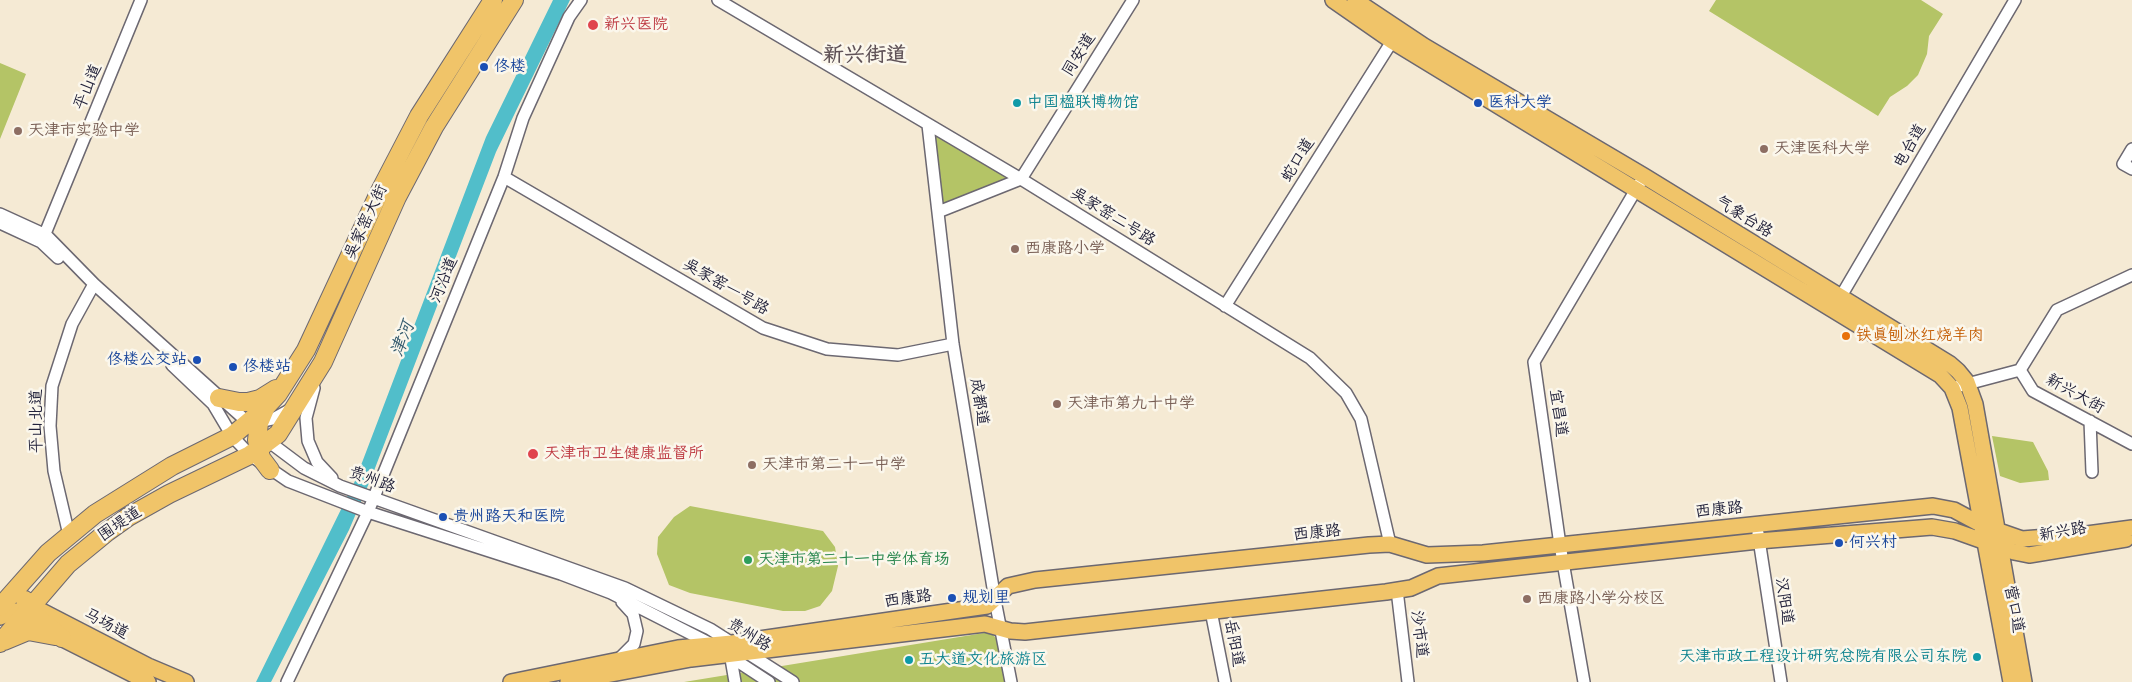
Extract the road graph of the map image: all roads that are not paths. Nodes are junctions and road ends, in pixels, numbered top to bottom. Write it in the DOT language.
graph roads {
  1 [pos="141,0"];
  2 [pos="493,0"];
  3 [pos="514,0"];
  4 [pos="581,0"];
  5 [pos="718,0"];
  6 [pos="1133,0"];
  7 [pos="1333,0"];
  8 [pos="1355,0"];
  9 [pos="2015,0"];
  10 [pos="1395,36"];
  11 [pos="928,125"];
  12 [pos="2132,149"];
  13 [pos="2132,170"];
  14 [pos="1644,176"];
  15 [pos="504,177"];
  16 [pos="1021,179"];
  17 [pos="1636,189"];
  18 [pos="938,212"];
  19 [pos="0,214"];
  20 [pos="0,223"];
  21 [pos="43,238"];
  22 [pos="2132,275"];
  23 [pos="92,286"];
  24 [pos="1837,303"];
  25 [pos="1225,306"];
  26 [pos="953,344"];
  27 [pos="323,362"];
  28 [pos="2020,370"];
  29 [pos="291,375"];
  30 [pos="1967,382"];
  31 [pos="1952,388"];
  32 [pos="216,401"];
  33 [pos="2090,421"];
  34 [pos="258,433"];
  35 [pos="232,436"];
  36 [pos="2132,444"];
  37 [pos="270,470"];
  38 [pos="2092,472"];
  39 [pos="340,486"];
  40 [pos="373,498"];
  41 [pos="368,512"];
  42 [pos="1757,524"];
  43 [pos="1989,527"];
  44 [pos="2132,528"];
  45 [pos="69,535"];
  46 [pos="2132,537"];
  47 [pos="1758,541"];
  48 [pos="1984,542"];
  49 [pos="1390,544"];
  50 [pos="1560,545"];
  51 [pos="2000,547"];
  52 [pos="1563,561"];
  53 [pos="1397,590"];
  54 [pos="611,593"];
  55 [pos="995,600"];
  56 [pos="14,607"];
  57 [pos="1211,611"];
  58 [pos="1000,629"];
  59 [pos="65,631"];
  60 [pos="0,644"];
  61 [pos="711,644"];
  62 [pos="731,649"];
  63 [pos="750,654"];
  64 [pos="616,660"];
  65 [pos="601,678"];
  66 [pos="148,682"];
  67 [pos="186,682"];
  68 [pos="287,682"];
  69 [pos="511,682"];
  70 [pos="568,682"];
  71 [pos="735,682"];
  72 [pos="769,682"];
  73 [pos="793,682"];
  74 [pos="1012,682"];
  75 [pos="1225,682"];
  76 [pos="1408,682"];
  77 [pos="1584,682"];
  78 [pos="1781,682"];
  79 [pos="2011,682"];
  80 [pos="2024,682"];
  1 -- 21 [label="street, 平山道"];
  2 -- 29 [label="highway, 吴家窑大街"];
  3 -- 27 [label="highway, 吴家窑大街"];
  4 -- 15 [label="street, 河沿道"];
  5 -- 11 [label="street, 吴家窑二号路"];
  6 -- 16 [label="street, 同安道"];
  7 -- 10 [label="main road, 气象台路"];
  8 -- 10 [label="main road, 气象台路"];
  9 -- 24 [label="street, 电台道"];
  10 -- 14 [label="main road, 气象台路"];
  10 -- 17 [label="main road, 气象台路"];
  10 -- 25 [label="street, 蛇口道"];
  11 -- 16 [label="street, 吴家窑二号路"];
  11 -- 18 [label="street, 成都道"];
  12 -- 13 [label="street"];
  14 -- 17 [label="street, 宜昌道"];
  14 -- 24 [label="main road, 气象台路"];
  15 -- 26 [label="street, 吴家窑一号路"];
  15 -- 40 [label="street, 河沿道"];
  16 -- 18 [label="street"];
  16 -- 25 [label="street, 吴家窑二号路"];
  17 -- 24 [label="main road, 气象台路"];
  17 -- 50 [label="street, 宜昌道"];
  18 -- 26 [label="street, 成都道"];
  19 -- 21 [label="street, 贵州路"];
  20 -- 21 [label="street, 贵州路"];
  21 -- 23 [label="street, 贵州路"];
  22 -- 28 [label="street"];
  23 -- 32 [label="street, 贵州路"];
  23 -- 45 [label="street, 平山北道"];
  24 -- 30 [label="main road, 气象台路"];
  24 -- 31 [label="main road, 气象台路"];
  25 -- 49 [label="street, 吴家窑二号路"];
  26 -- 55 [label="street, 成都道"];
  27 -- 34 [label="highway, 吴家窑大街"];
  27 -- 39 [label="street"];
  28 -- 30 [label="street"];
  28 -- 33 [label="street, 新兴大街"];
  29 -- 32 [label="highway"];
  29 -- 34 [label="highway, 吴家窑大街"];
  30 -- 31 [label="street"];
  30 -- 43 [label="main road, 气象台路"];
  31 -- 43 [label="main road, 气象台路"];
  32 -- 34 [label="street, 贵州路"];
  32 -- 35 [label="street, 贵州路"];
  33 -- 36 [label="street, 新兴大街"];
  33 -- 38 [label="street"];
  34 -- 35 [label="highway, 吴家窑大街"];
  34 -- 35 [label="street, 贵州路"];
  34 -- 37 [label="highway"];
  34 -- 39 [label="street, 贵州路"];
  34 -- 56 [label="highway, 围堤道"];
  35 -- 45 [label="highway, 围堤道"];
  37 -- 41 [label="street, 贵州路"];
  39 -- 40 [label="street, 贵州路"];
  40 -- 41 [label="street, 河沿道"];
  40 -- 62 [label="street, 贵州路"];
  41 -- 54 [label="street, 贵州路"];
  41 -- 68 [label="street, 河沿道"];
  42 -- 43 [label="main road, 西康路"];
  42 -- 47 [label="street, 汉阳道"];
  42 -- 50 [label="main road, 西康路"];
  43 -- 44 [label="main road, 西康路"];
  43 -- 48 [label="main road, 气象台路"];
  43 -- 51 [label="main road, 气象台路"];
  45 -- 56 [label="highway, 围堤道"];
  46 -- 51 [label="main road, 新兴路"];
  47 -- 48 [label="main road, 西康路"];
  47 -- 52 [label="main road, 西康路"];
  47 -- 78 [label="street, 汉阳道"];
  48 -- 51 [label="main road, 西康路"];
  48 -- 79 [label="main road, 营口道"];
  49 -- 50 [label="main road, 西康路"];
  49 -- 55 [label="main road, 西康路"];
  50 -- 52 [label="street, 宜昌道"];
  51 -- 80 [label="main road, 营口道"];
  52 -- 53 [label="main road, 西康路"];
  52 -- 77 [label="street, 宜昌道"];
  53 -- 57 [label="main road, 西康路"];
  53 -- 76 [label="street, 沙市道"];
  54 -- 61 [label="street, 贵州路"];
  54 -- 64 [label="street"];
  55 -- 58 [label="street, 成都道"];
  55 -- 62 [label="main road, 西康路"];
  56 -- 59 [label="highway"];
  56 -- 60 [label="highway, 围堤道"];
  57 -- 58 [label="main road, 西康路"];
  57 -- 75 [label="street, 岳阳道"];
  58 -- 63 [label="main road, 西康路"];
  58 -- 74 [label="street, 成都道"];
  59 -- 60 [label="highway"];
  59 -- 66 [label="main road, 马场道"];
  59 -- 67 [label="main road, 马场道"];
  61 -- 62 [label="main road, 西康路"];
  61 -- 64 [label="main road, 西康路"];
  62 -- 63 [label="main road, 西康路"];
  62 -- 65 [label="main road, 西康路"];
  62 -- 71 [label="street"];
  62 -- 72 [label="street, 贵州路"];
  63 -- 73 [label="street, 贵州路"];
  64 -- 69 [label="main road, 西康路"];
  65 -- 70 [label="main road, 西康路"];
}
